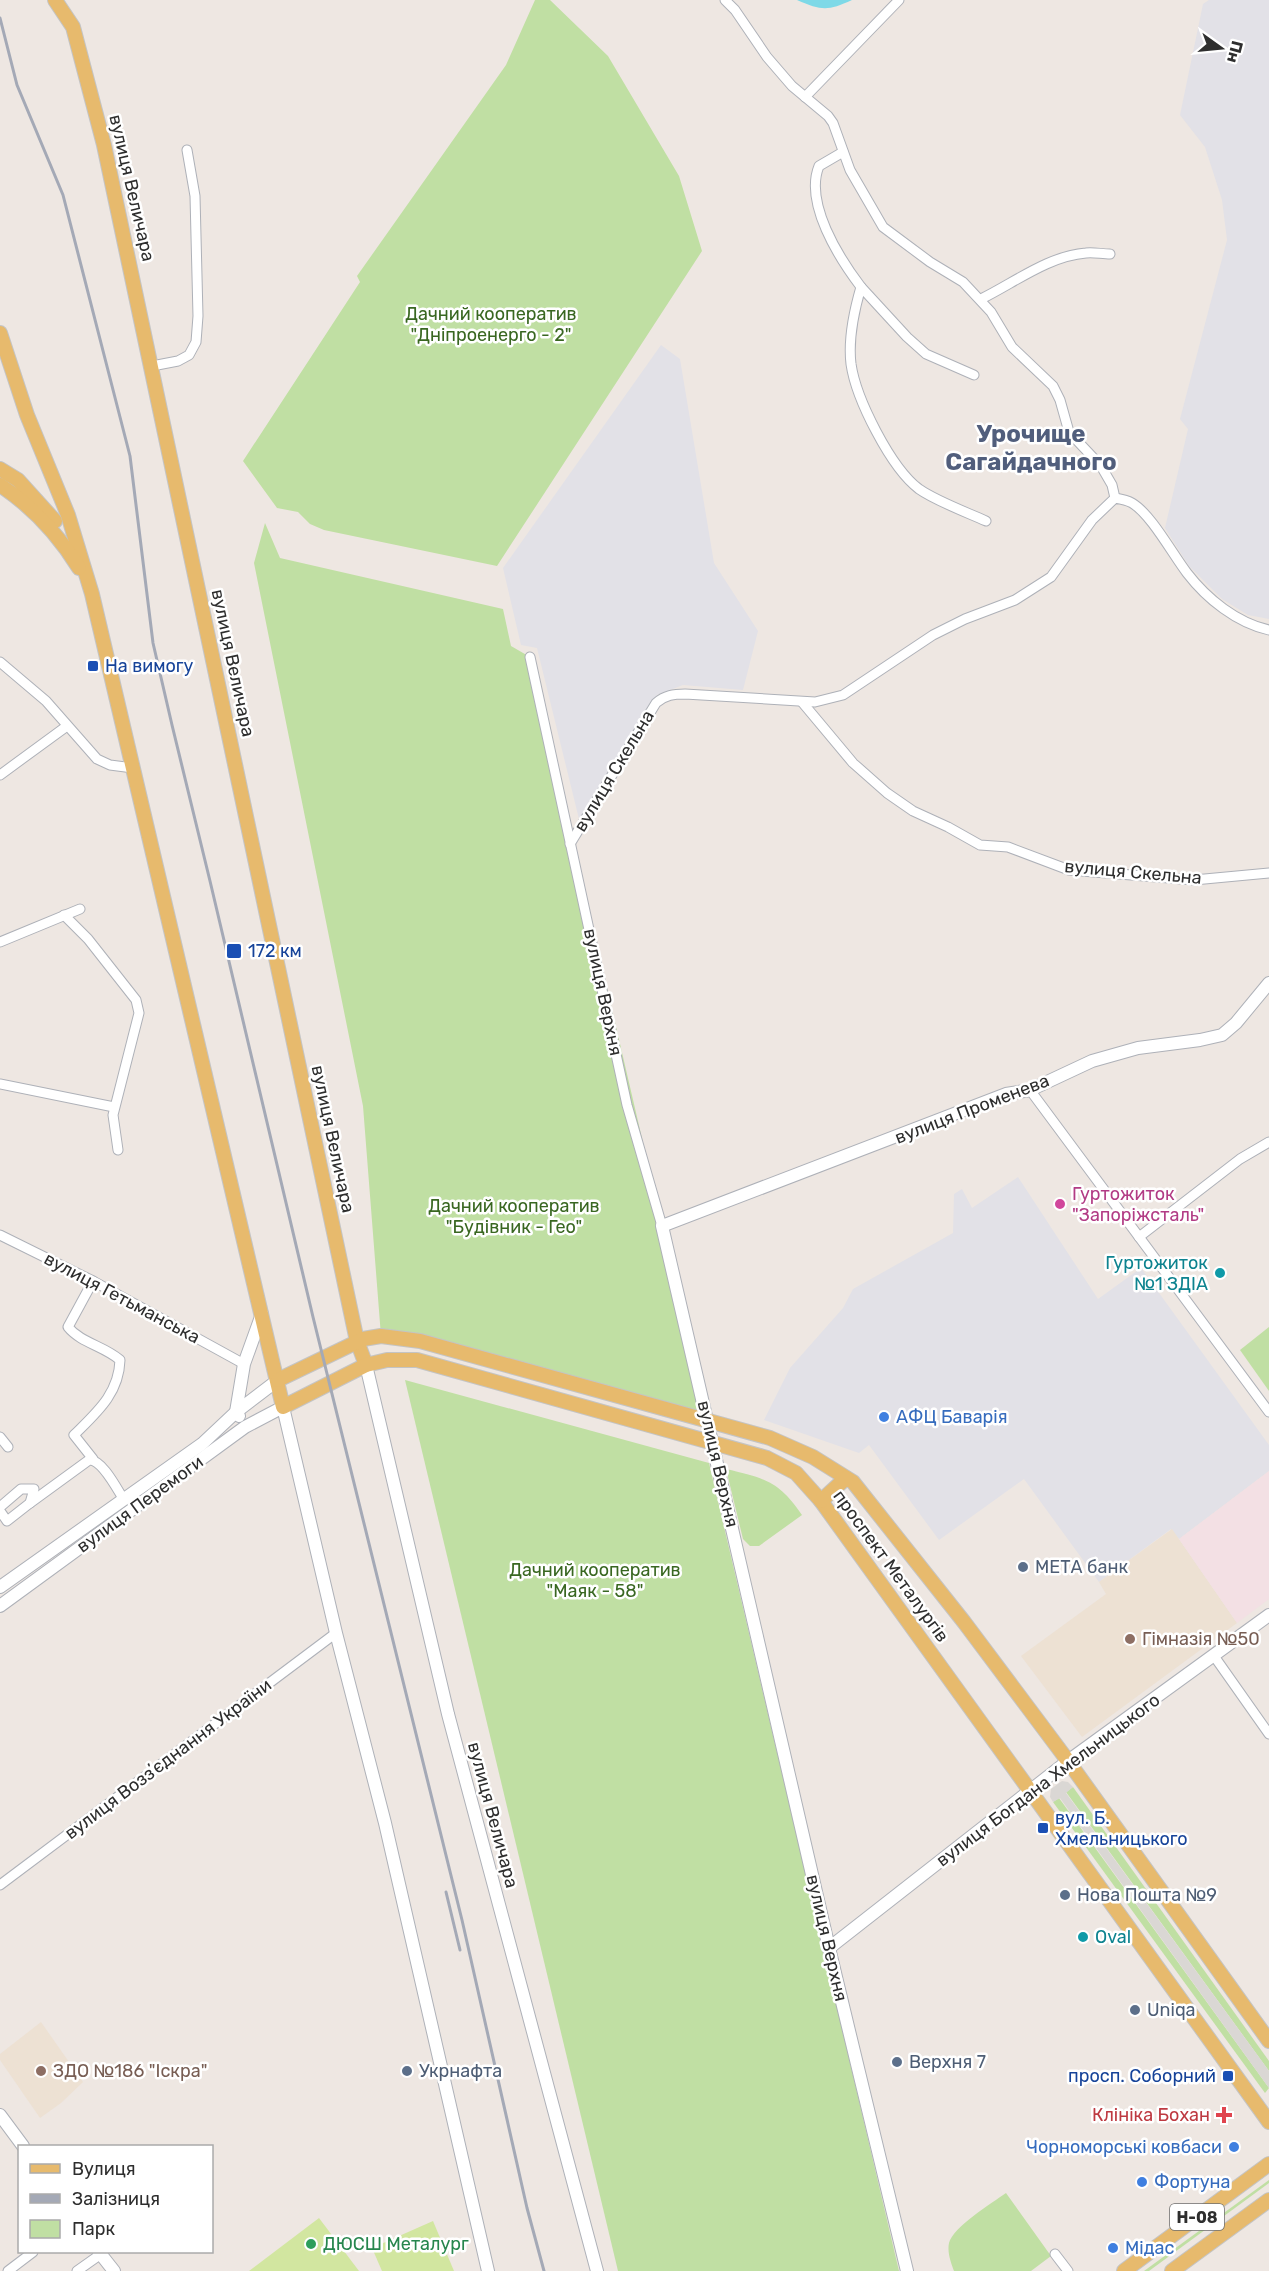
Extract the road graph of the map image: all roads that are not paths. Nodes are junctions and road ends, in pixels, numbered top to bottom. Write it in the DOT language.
graph roads {
  1 [pos="55,0"];
  2 [pos="725,0"];
  3 [pos="899,0"];
  4 [pos="805,97"];
  5 [pos="187,150"];
  6 [pos="843,152"];
  7 [pos="1110,254"];
  8 [pos="861,287"];
  9 [pos="981,299"];
  10 [pos="0,333"];
  11 [pos="152,366"];
  12 [pos="974,375"];
  13 [pos="0,470"];
  14 [pos="0,485"];
  15 [pos="1114,498"];
  16 [pos="986,521"];
  17 [pos="71,555"];
  18 [pos="92,594"];
  19 [pos="1269,630"];
  20 [pos="530,657"];
  21 [pos="0,662"];
  22 [pos="802,702"];
  23 [pos="68,726"];
  24 [pos="134,768"];
  25 [pos="0,775"];
  26 [pos="570,844"];
  27 [pos="1269,873"];
  28 [pos="80,909"];
  29 [pos="64,915"];
  30 [pos="0,942"];
  31 [pos="1269,983"];
  32 [pos="0,1084"];
  33 [pos="1030,1090"];
  34 [pos="114,1107"];
  35 [pos="1269,1142"];
  36 [pos="118,1150"];
  37 [pos="662,1226"];
  38 [pos="0,1235"];
  39 [pos="1139,1237"];
  40 [pos="93,1281"];
  41 [pos="262,1314"];
  42 [pos="357,1341"];
  43 [pos="244,1364"];
  44 [pos="366,1365"];
  45 [pos="278,1380"];
  46 [pos="283,1407"];
  47 [pos="237,1412"];
  48 [pos="1269,1412"];
  49 [pos="708,1422"];
  50 [pos="245,1427"];
  51 [pos="0,1437"];
  52 [pos="713,1443"];
  53 [pos="8,1447"];
  54 [pos="93,1459"];
  55 [pos="846,1478"];
  56 [pos="124,1500"];
  57 [pos="821,1501"];
  58 [pos="30,1503"];
  59 [pos="0,1509"];
  60 [pos="0,1586"];
  61 [pos="0,1606"];
  62 [pos="1269,1615"];
  63 [pos="336,1633"];
  64 [pos="1214,1656"];
  65 [pos="1269,1734"];
  66 [pos="1068,1761"];
  67 [pos="1030,1790"];
  68 [pos="0,1885"];
  69 [pos="829,1948"];
  70 [pos="1269,2041"];
  71 [pos="0,2115"];
  72 [pos="1269,2121"];
  73 [pos="22,2145"];
  74 [pos="1269,2164"];
  75 [pos="1269,2200"];
  76 [pos="32,2253"];
  77 [pos="100,2253"];
  78 [pos="1055,2254"];
  79 [pos="8,2271"];
  80 [pos="77,2271"];
  81 [pos="114,2271"];
  82 [pos="488,2271"];
  83 [pos="597,2271"];
  84 [pos="907,2271"];
  85 [pos="1068,2271"];
  86 [pos="1124,2271"];
  87 [pos="1172,2271"];
  1 -- 11 [label="main road, вулиця Величара"];
  2 -- 4 [label="street"];
  3 -- 4 [label="street"];
  4 -- 6 [label="street"];
  5 -- 11 [label="street"];
  6 -- 8 [label="street"];
  6 -- 9 [label="street"];
  7 -- 9 [label="street"];
  8 -- 12 [label="street"];
  8 -- 16 [label="street"];
  9 -- 15 [label="street"];
  10 -- 18 [label="main road"];
  11 -- 42 [label="main road, вулиця Величара"];
  13 -- 17 [label="main road"];
  14 -- 17 [label="main road"];
  15 -- 19 [label="street"];
  15 -- 22 [label="street, вулиця Скельна"];
  17 -- 18 [label="main road"];
  18 -- 24 [label="main road"];
  20 -- 26 [label="street, вулиця Верхня"];
  21 -- 23 [label="street"];
  22 -- 26 [label="street, вулиця Скельна"];
  22 -- 27 [label="street, вулиця Скельна"];
  23 -- 24 [label="street"];
  23 -- 25 [label="street"];
  24 -- 41 [label="main road"];
  26 -- 37 [label="street, вулиця Верхня"];
  28 -- 29 [label="street"];
  29 -- 30 [label="street"];
  29 -- 34 [label="street"];
  31 -- 33 [label="street, вулиця Променева"];
  32 -- 34 [label="street"];
  33 -- 37 [label="street, вулиця Променева"];
  33 -- 39 [label="street"];
  34 -- 36 [label="street"];
  35 -- 39 [label="street"];
  37 -- 49 [label="street, вулиця Верхня"];
  38 -- 40 [label="street, вулиця Гетьманська"];
  39 -- 48 [label="street"];
  40 -- 43 [label="street, вулиця Гетьманська"];
  40 -- 54 [label="street"];
  41 -- 43 [label="street"];
  41 -- 45 [label="main road"];
  42 -- 44 [label="main road, вулиця Величара"];
  42 -- 45 [label="main road, проспект Металургів"];
  42 -- 49 [label="main road, проспект Металургів"];
  43 -- 47 [label="street"];
  44 -- 46 [label="main road, проспект Металургів"];
  44 -- 52 [label="main road, проспект Металургів"];
  44 -- 83 [label="street, вулиця Величара"];
  45 -- 46 [label="main road"];
  45 -- 47 [label="street, вулиця Перемоги"];
  46 -- 50 [label="street, вулиця Перемоги"];
  46 -- 63 [label="street"];
  47 -- 50 [label="street"];
  47 -- 56 [label="street, вулиця Перемоги"];
  49 -- 52 [label="street, вулиця Верхня"];
  49 -- 55 [label="main road, проспект Металургів"];
  50 -- 61 [label="street, вулиця Перемоги"];
  51 -- 53 [label="street"];
  52 -- 57 [label="main road, проспект Металургів"];
  52 -- 69 [label="street, вулиця Верхня"];
  54 -- 56 [label="street"];
  54 -- 58 [label="street"];
  55 -- 57 [label="main road"];
  55 -- 66 [label="main road, проспект Металургів"];
  56 -- 60 [label="street, вулиця Перемоги"];
  57 -- 67 [label="main road, проспект Металургів"];
  58 -- 59 [label="street"];
  58 -- 59 [label="street"];
  62 -- 64 [label="street, вулиця Богдана Хмельницького"];
  63 -- 68 [label="street, вулиця Воззʼєднання України"];
  63 -- 82 [label="street"];
  64 -- 65 [label="street"];
  64 -- 66 [label="street, вулиця Богдана Хмельницького"];
  66 -- 67 [label="street, вулиця Богдана Хмельницького"];
  66 -- 70 [label="main road, проспект Металургів"];
  67 -- 69 [label="street, вулиця Богдана Хмельницького"];
  67 -- 72 [label="main road, проспект Металургів"];
  69 -- 84 [label="street, вулиця Верхня"];
  71 -- 73 [label="street"];
  74 -- 86 [label="main road, Н-08"];
  75 -- 87 [label="main road, Н-08"];
  76 -- 79 [label="street"];
  77 -- 80 [label="street"];
  77 -- 81 [label="street"];
  78 -- 85 [label="street"];
}
